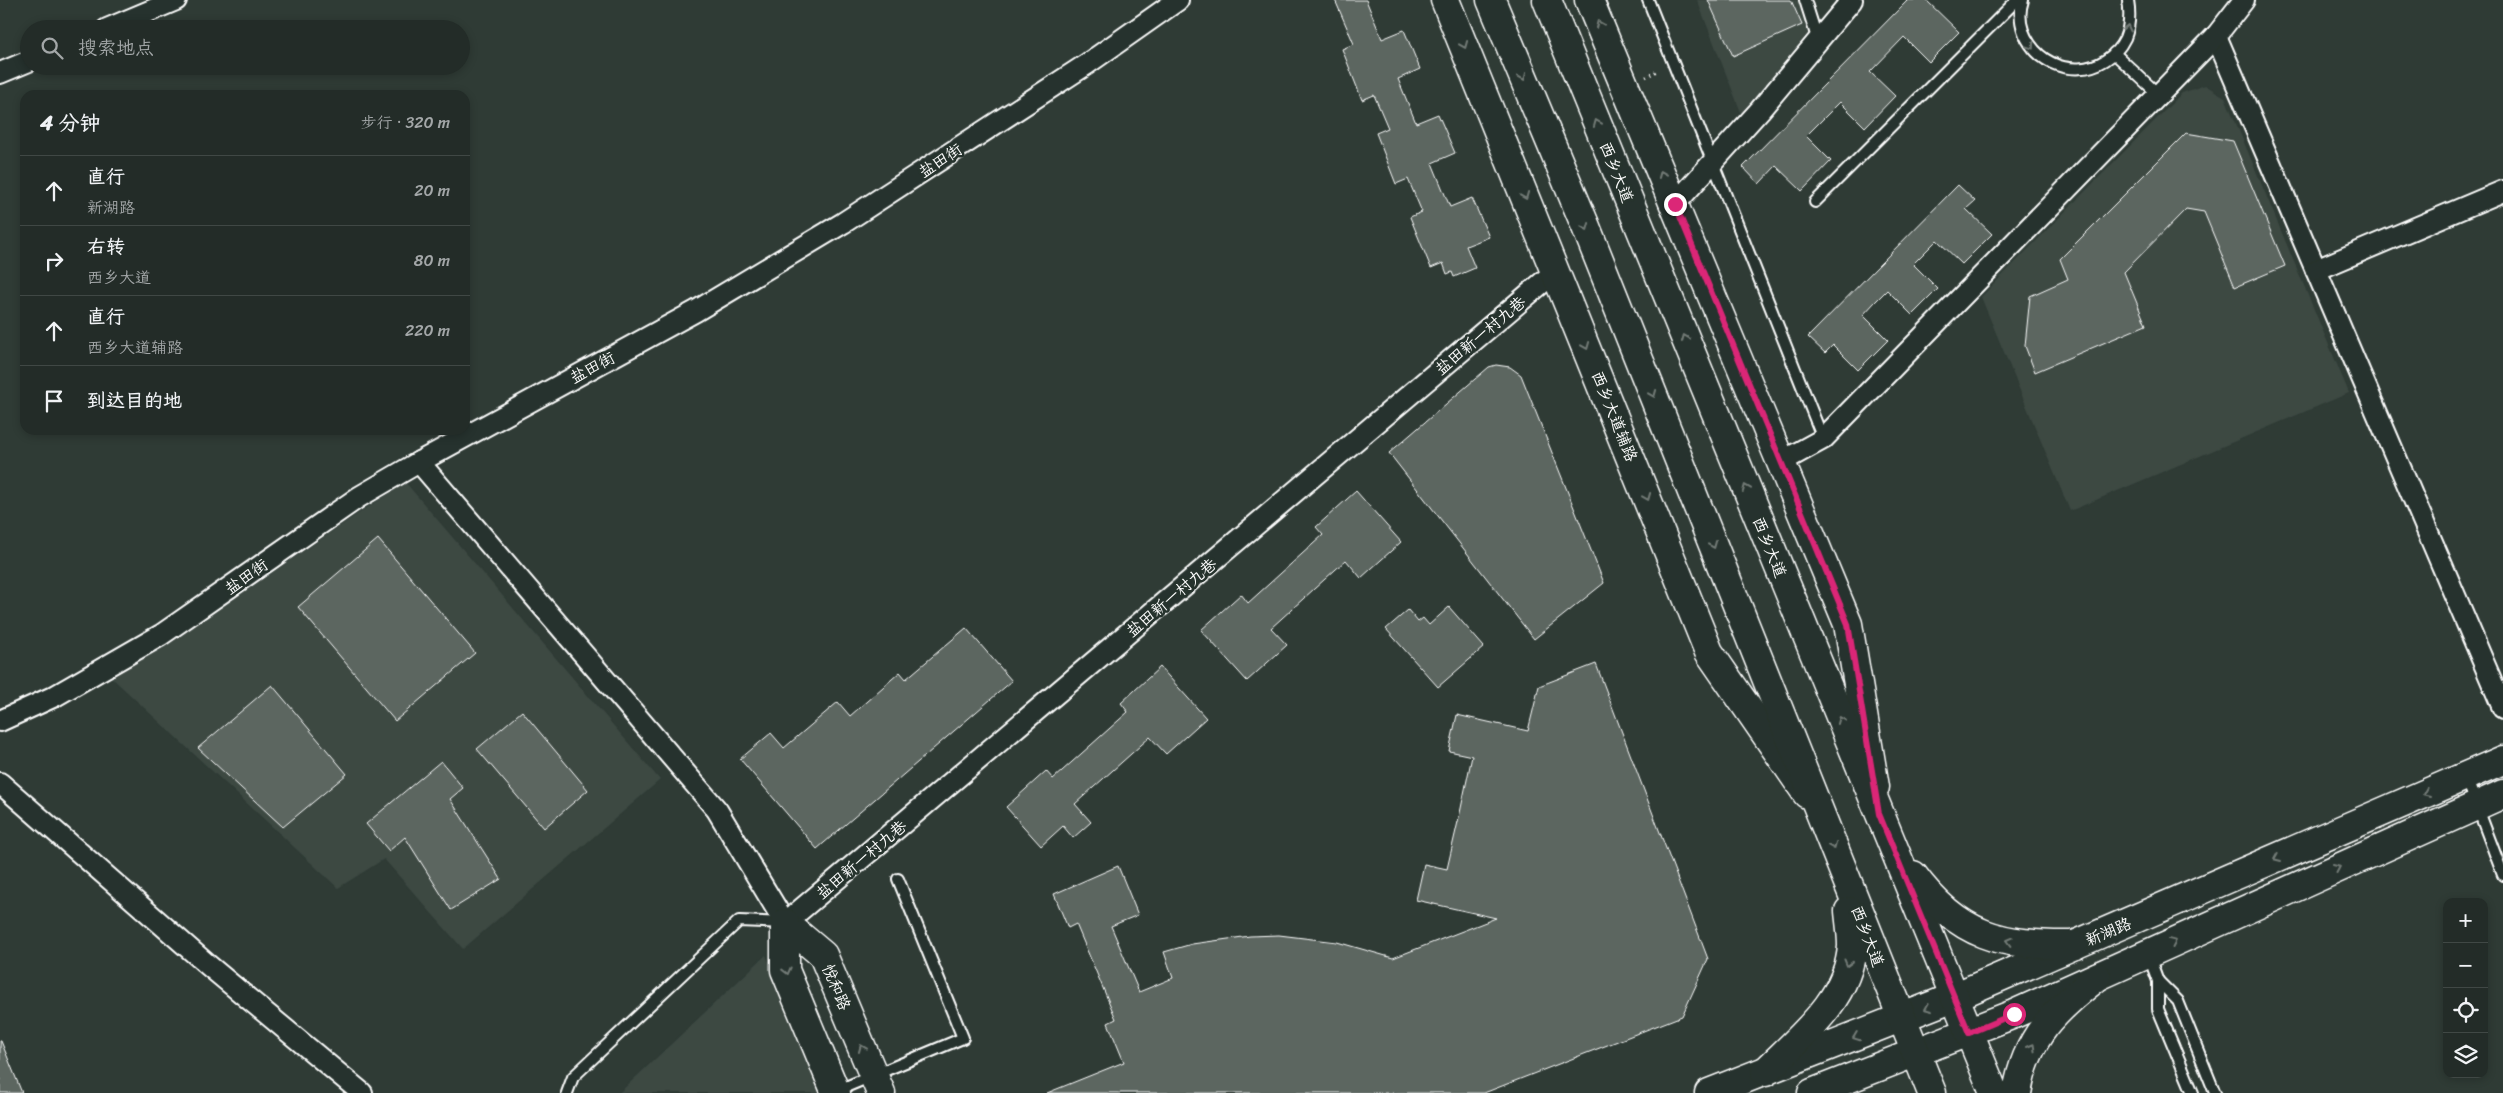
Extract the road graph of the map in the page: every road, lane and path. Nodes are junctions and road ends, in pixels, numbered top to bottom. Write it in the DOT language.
graph roads {
  1 [pos="176,0"];
  2 [pos="1178,0"];
  3 [pos="1446,0"];
  4 [pos="1491,0"];
  5 [pos="1547,0"];
  6 [pos="1589,0"];
  7 [pos="1648,0"];
  8 [pos="1804,0"];
  9 [pos="1852,0"];
  10 [pos="2017,0"];
  11 [pos="2023,0"];
  12 [pos="2128,0"];
  13 [pos="2244,0"];
  14 [pos="128,20"];
  15 [pos="2216,36"];
  16 [pos="1818,41"];
  17 [pos="2114,53"];
  18 [pos="20,65"];
  19 [pos="1658,66"];
  20 [pos="0,73"];
  21 [pos="1644,78"];
  22 [pos="2159,95"];
  23 [pos="1713,163"];
  24 [pos="2503,191"];
  25 [pos="1814,202"];
  26 [pos="1675,204"];
  27 [pos="2316,270"];
  28 [pos="1556,271"];
  29 [pos="470,434"];
  30 [pos="469,435"];
  31 [pos="1823,439"];
  32 [pos="419,462"];
  33 [pos="1781,462"];
  34 [pos="2503,708"];
  35 [pos="0,721"];
  36 [pos="2503,760"];
  37 [pos="2466,776"];
  38 [pos="0,783"];
  39 [pos="2503,794"];
  40 [pos="2476,805"];
  41 [pos="1819,813"];
  42 [pos="1879,814"];
  43 [pos="1894,849"];
  44 [pos="2503,874"];
  45 [pos="898,879"];
  46 [pos="1846,880"];
  47 [pos="785,923"];
  48 [pos="2075,945"];
  49 [pos="2147,954"];
  50 [pos="2097,976"];
  51 [pos="2158,981"];
  52 [pos="1954,997"];
  53 [pos="1901,1018"];
  54 [pos="1969,1033"];
  55 [pos="1916,1054"];
  56 [pos="1765,1072"];
  57 [pos="877,1084"];
  58 [pos="835,1092"];
  59 [pos="362,1093"];
  60 [pos="567,1093"];
  61 [pos="1709,1093"];
  62 [pos="1812,1093"];
  63 [pos="1932,1093"];
  64 [pos="1994,1093"];
  65 [pos="2017,1093"];
  66 [pos="2193,1093"];
  67 [pos="2215,1093"];
  1 -- 14 [label="street"];
  2 -- 29 [label="street, 盐田街"];
  3 -- 28 [label="main road, 西乡大道辅路, one-way"];
  4 -- 41 [label="main road, 西乡大道, one-way"];
  42 -- 5 [label="main road, 西乡大道, one-way"];
  26 -- 6 [label="main road, one-way"];
  7 -- 23 [label="lane"];
  8 -- 16 [label="lane"];
  9 -- 16 [label="street"];
  10 -- 25 [label="lane"];
  11 -- 17 [label="lane, one-way"];
  17 -- 12 [label="lane, one-way"];
  13 -- 15 [label="street"];
  15 -- 22 [label="street"];
  15 -- 27 [label="street"];
  16 -- 23 [label="street"];
  17 -- 22 [label="lane"];
  18 -- 20 [label="street"];
  19 -- 21 [label="path"];
  22 -- 31 [label="street"];
  23 -- 26 [label="street"];
  23 -- 31 [label="lane"];
  24 -- 27 [label="street"];
  26 -- 33 [label="main road"];
  27 -- 34 [label="street"];
  28 -- 41 [label="main road, 西乡大道辅路, one-way"];
  28 -- 47 [label="street, 盐田新一村九巷"];
  30 -- 32 [label="street, 盐田街"];
  31 -- 33 [label="street"];
  32 -- 35 [label="street, 盐田街"];
  32 -- 47 [label="street"];
  33 -- 42 [label="main road"];
  36 -- 37 [label="main road, 新湖路"];
  37 -- 40 [label="lane"];
  37 -- 48 [label="main road, 新湖路, one-way"];
  38 -- 59 [label="street"];
  39 -- 40 [label="main road"];
  40 -- 44 [label="lane"];
  49 -- 40 [label="main road, one-way"];
  41 -- 46 [label="main road, 西乡大道, one-way"];
  42 -- 43 [label="main road, 西乡大道"];
  48 -- 43 [label="main road, one-way"];
  43 -- 52 [label="main road, 西乡大道"];
  45 -- 57 [label="lane"];
  46 -- 53 [label="main road, 西乡大道"];
  46 -- 56 [label="main road, one-way"];
  57 -- 47 [label="main road, 悦和路, one-way"];
  47 -- 58 [label="main road, one-way"];
  47 -- 60 [label="lane"];
  48 -- 52 [label="main road, 新湖路"];
  49 -- 50 [label="main road"];
  49 -- 51 [label="lane"];
  50 -- 54 [label="main road"];
  65 -- 50 [label="main road, one-way"];
  51 -- 66 [label="lane"];
  51 -- 67 [label="lane"];
  52 -- 53 [label="main road, 新湖路, one-way"];
  52 -- 54 [label="main road, 西乡大道"];
  53 -- 55 [label="main road, 西乡大道"];
  53 -- 56 [label="main road, 新湖路, one-way"];
  54 -- 55 [label="main road"];
  54 -- 64 [label="main road, 西乡大道"];
  55 -- 62 [label="main road"];
  55 -- 63 [label="main road, 西乡大道"];
  56 -- 61 [label="main road, 新湖路"];
  57 -- 58 [label="lane"];
}
